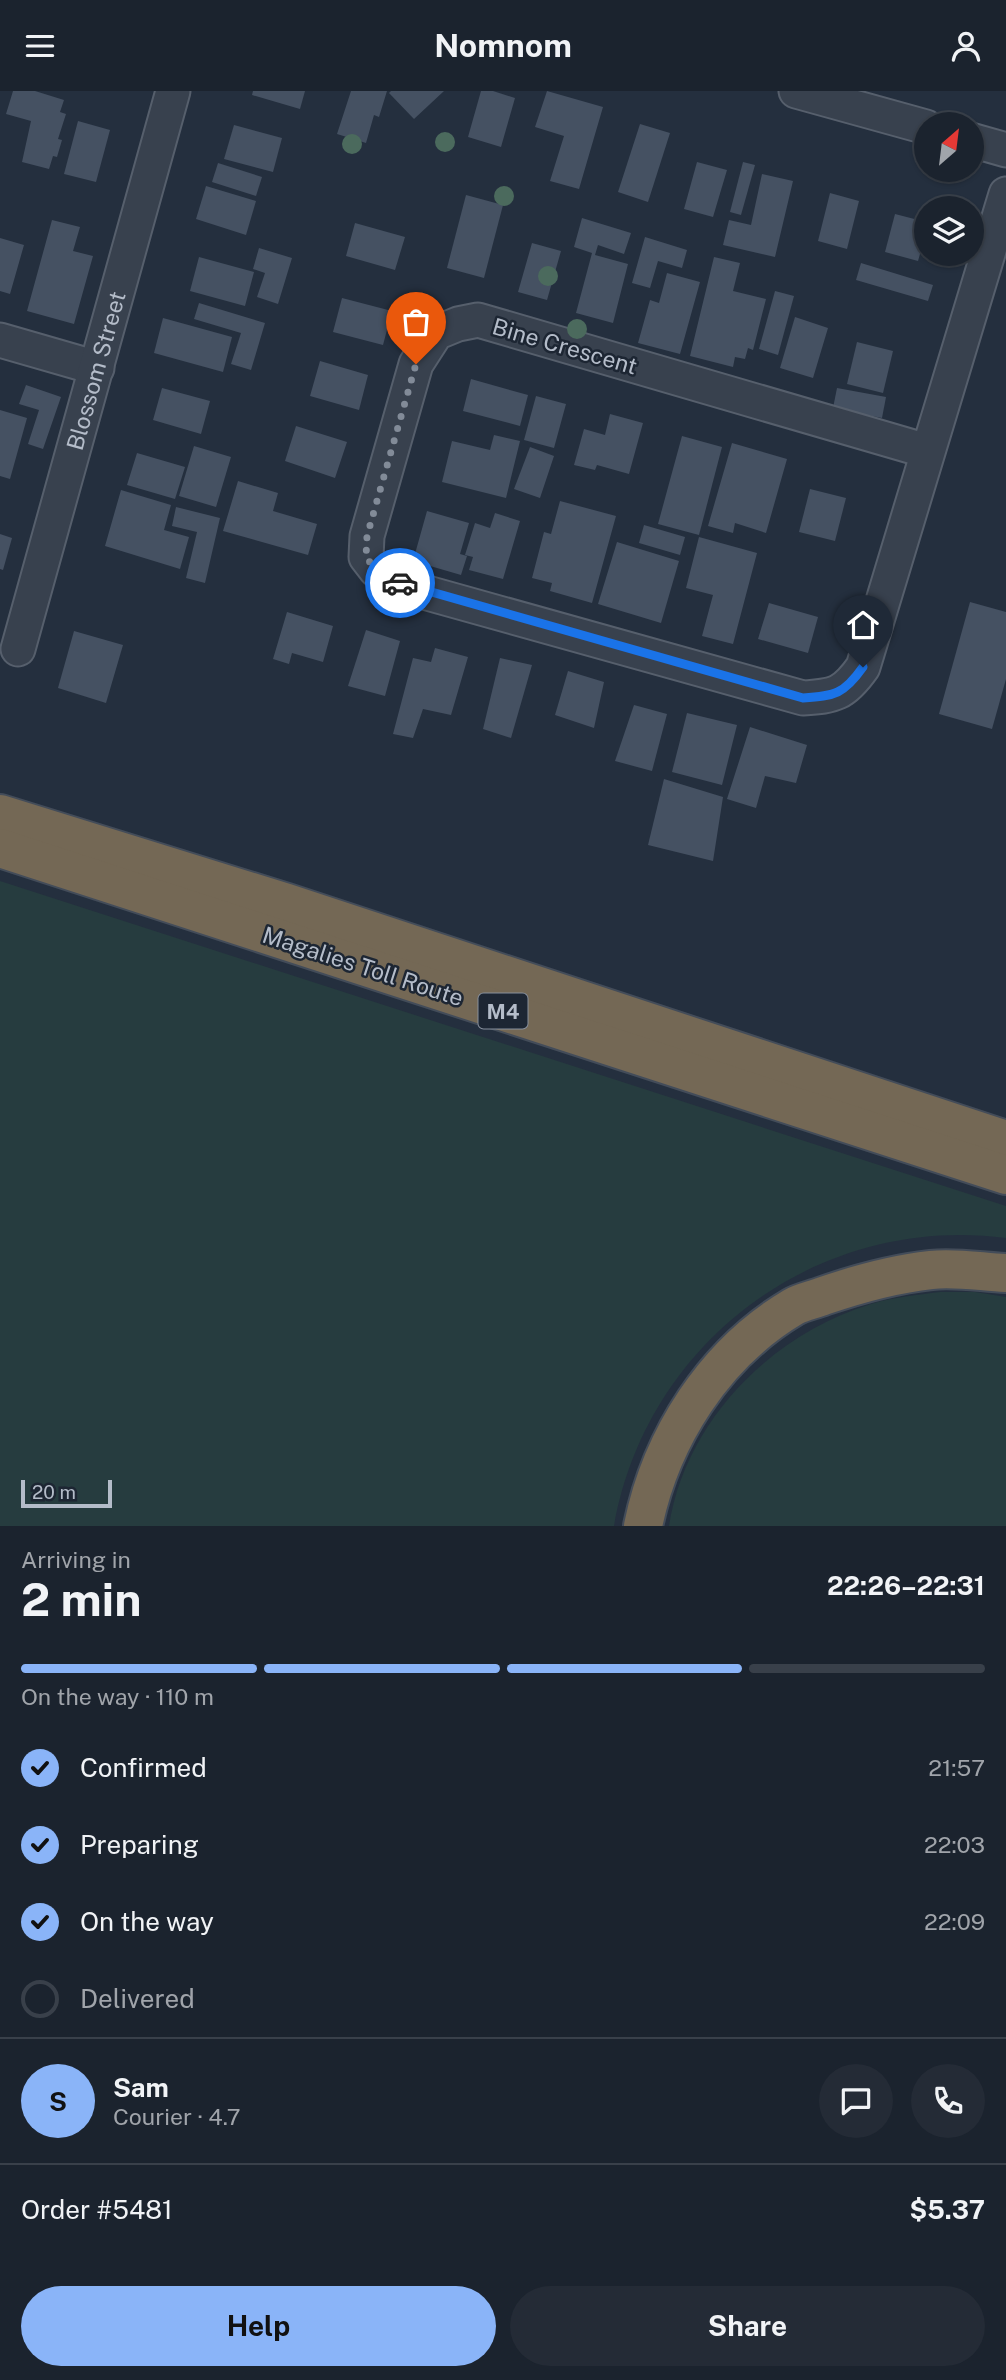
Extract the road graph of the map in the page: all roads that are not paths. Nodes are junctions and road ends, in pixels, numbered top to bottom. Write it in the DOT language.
graph roads {
  1 [pos="173,91"];
  2 [pos="796,91"];
  3 [pos="914,124"];
  4 [pos="984,144"];
  5 [pos="1006,150"];
  6 [pos="1006,194"];
  7 [pos="0,340"];
  8 [pos="96,368"];
  9 [pos="927,451"];
  10 [pos="18,649"];
  11 [pos="0,814"];
  12 [pos="0,848"];
  13 [pos="1006,1140"];
  14 [pos="1006,1175"];
  15 [pos="1006,1273"];
  16 [pos="643,1526"];
  1 -- 8 [label="street, Blossom Street"];
  2 -- 3 [label="street"];
  4 -- 5 [label="street"];
  6 -- 9 [label="street, Bine Crescent"];
  7 -- 8 [label="street"];
  8 -- 10 [label="street, Blossom Street"];
  9 -- 9 [label="street, Bine Crescent"];
  11 -- 13 [label="highway, Magalies Toll Route / M4"];
  12 -- 14 [label="highway, Magalies Toll Route / M4"];
  15 -- 16 [label="highway"];
}
